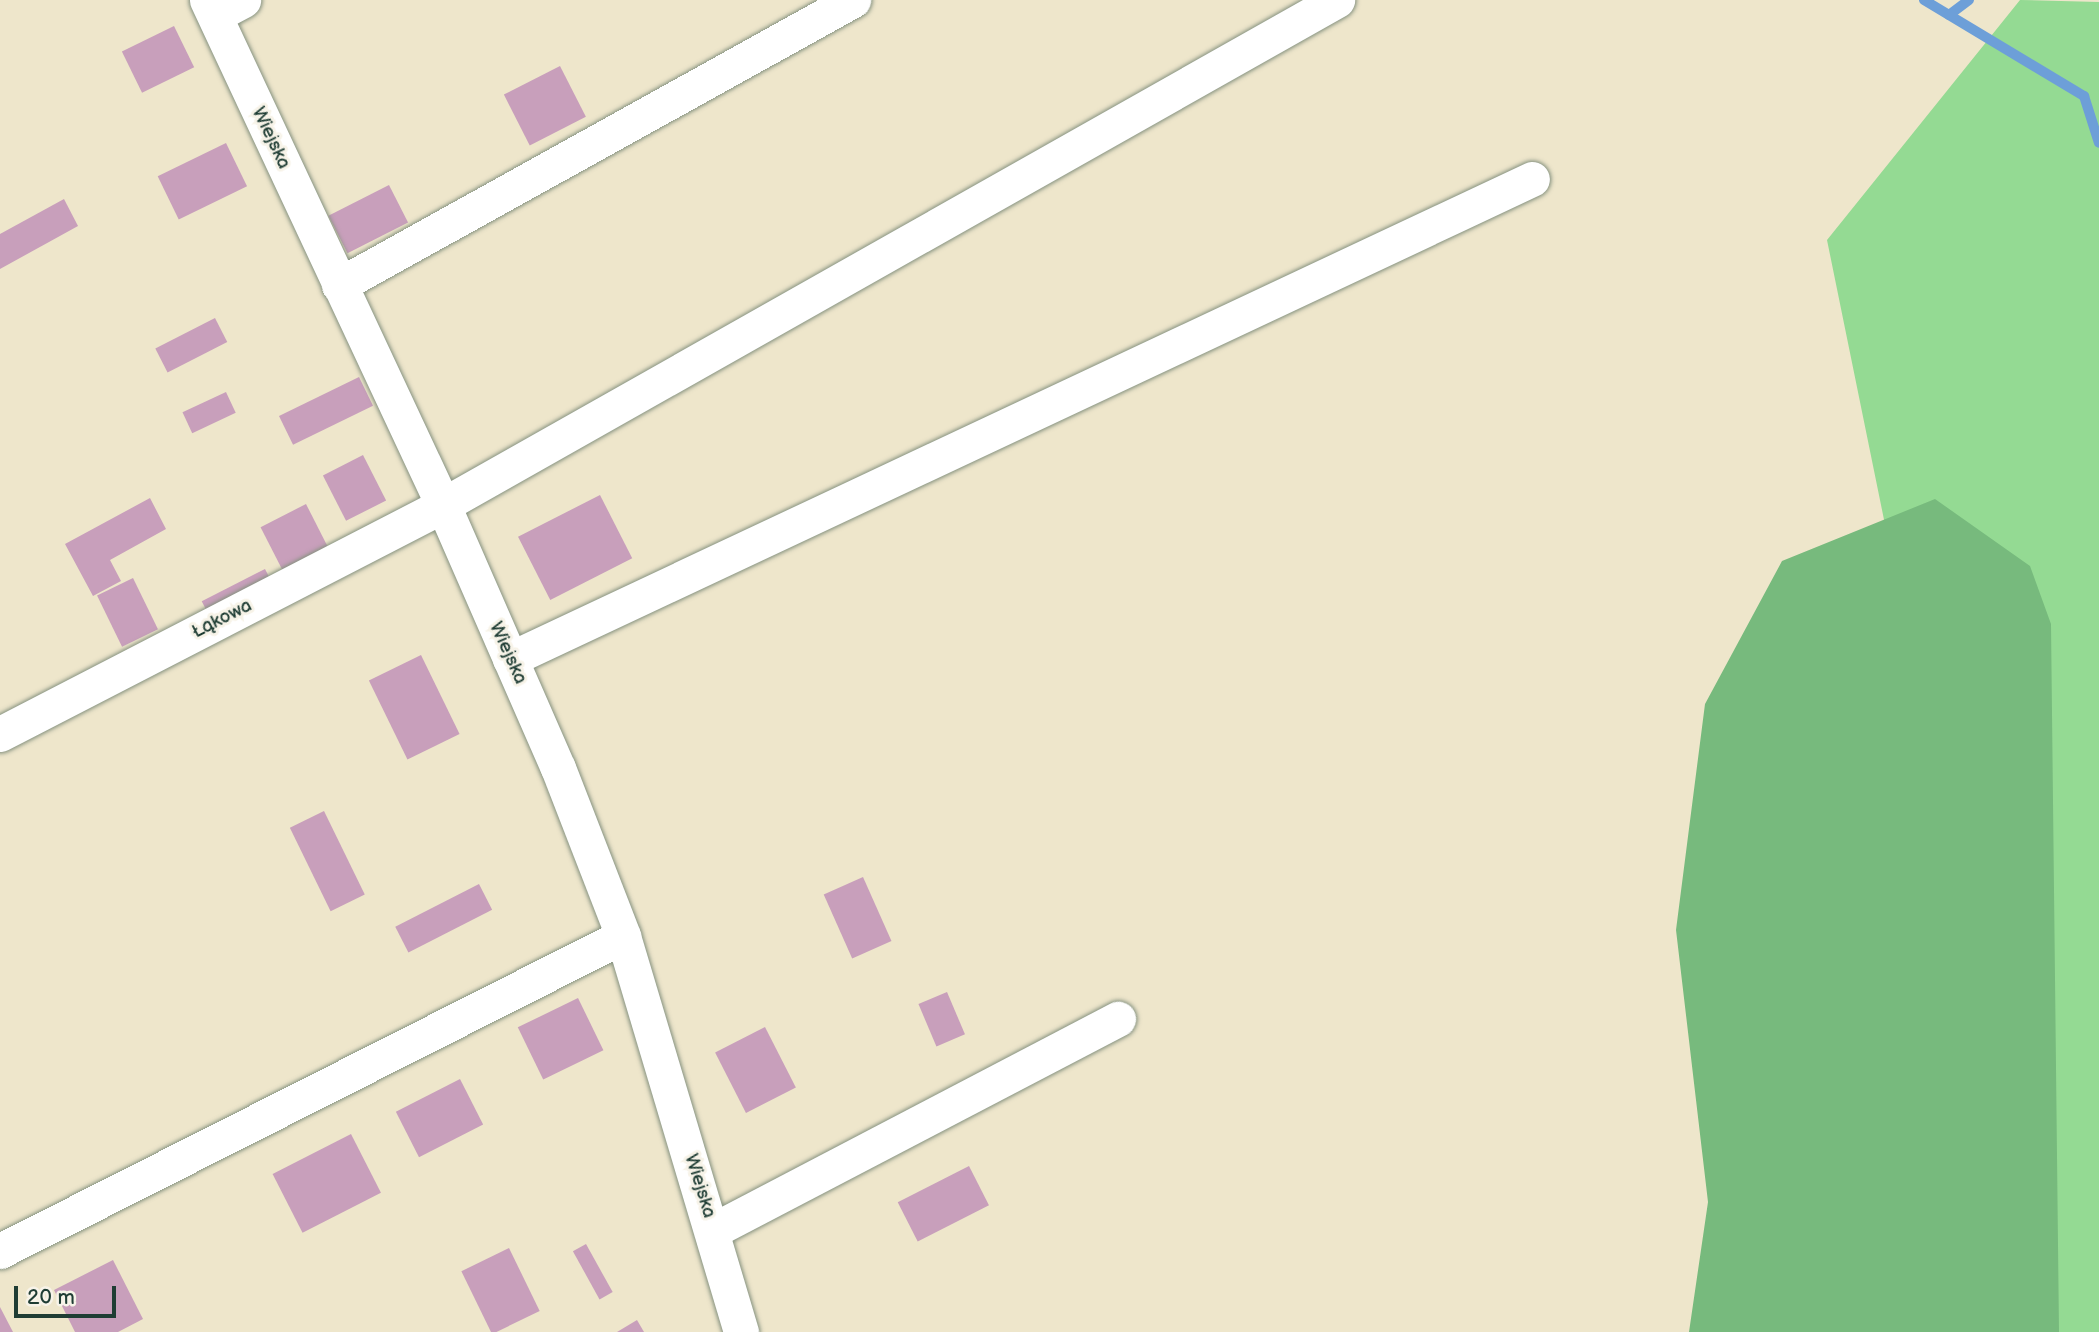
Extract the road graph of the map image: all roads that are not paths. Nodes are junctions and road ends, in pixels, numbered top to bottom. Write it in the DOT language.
graph roads {
  1 [pos="853,0"];
  2 [pos="1337,0"];
  3 [pos="222,5"];
  4 [pos="1532,179"];
  5 [pos="339,285"];
  6 [pos="443,505"];
  7 [pos="510,659"];
  8 [pos="0,734"];
  9 [pos="623,936"];
  10 [pos="1118,1018"];
  11 [pos="714,1230"];
  12 [pos="0,1251"];
  13 [pos="741,1332"];
  1 -- 5 [label="street"];
  2 -- 6 [label="street, Łąkowa"];
  3 -- 5 [label="street, Wiejska"];
  4 -- 7 [label="street"];
  5 -- 6 [label="street, Wiejska"];
  6 -- 7 [label="street, Wiejska"];
  6 -- 8 [label="street, Łąkowa"];
  7 -- 9 [label="street, Wiejska"];
  9 -- 11 [label="street, Wiejska"];
  9 -- 12 [label="street"];
  10 -- 11 [label="street"];
  11 -- 13 [label="street, Wiejska"];
}
